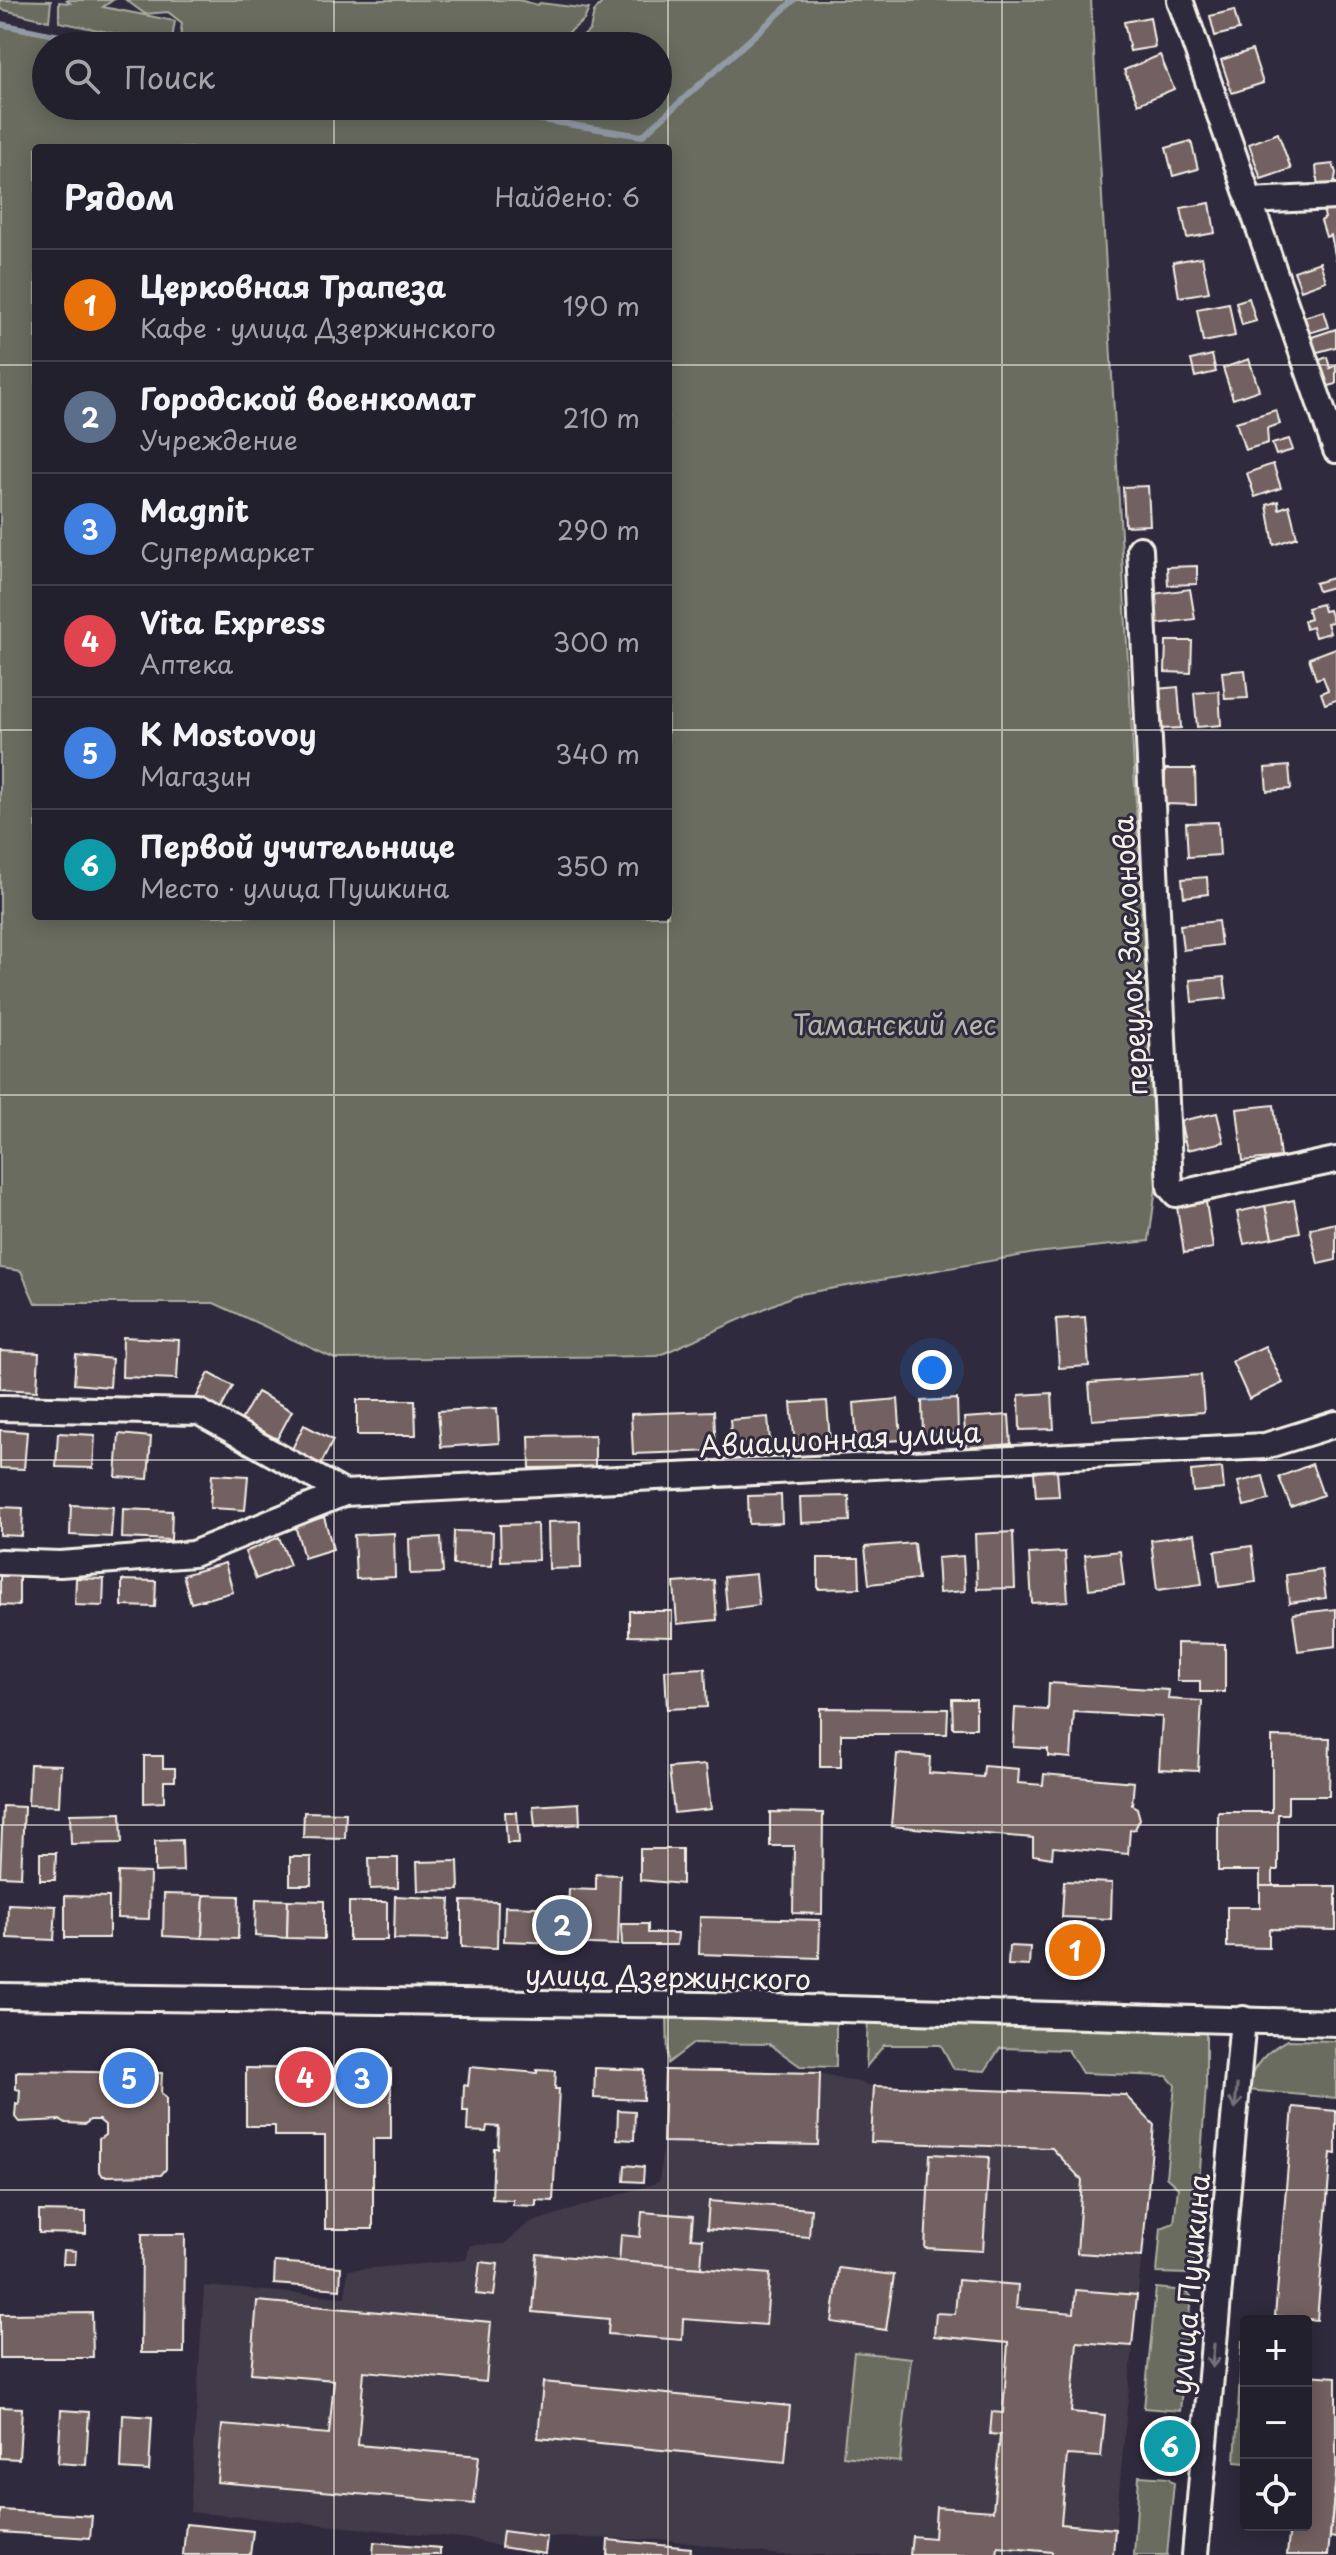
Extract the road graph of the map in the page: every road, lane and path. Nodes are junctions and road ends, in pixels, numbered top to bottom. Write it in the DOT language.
graph roads {
  1 [pos="1180,0"];
  2 [pos="1336,197"];
  3 [pos="1249,201"];
  4 [pos="1336,450"];
  5 [pos="1140,549"];
  6 [pos="1336,1160"];
  7 [pos="0,1408"];
  8 [pos="1336,1424"];
  9 [pos="344,1493"];
  10 [pos="0,1562"];
  11 [pos="0,1996"];
  12 [pos="1243,2019"];
  13 [pos="1336,2023"];
  14 [pos="1195,2555"];
  1 -- 3 [label="street"];
  2 -- 3 [label="street"];
  3 -- 4 [label="street"];
  5 -- 6 [label="street, переулок Заслонова"];
  7 -- 9 [label="street"];
  8 -- 9 [label="street, Авиационная улица"];
  9 -- 10 [label="street, Авиационная улица"];
  11 -- 12 [label="street, улица Дзержинского"];
  12 -- 13 [label="street, улица Дзержинского"];
  12 -- 14 [label="street, улица Пушкина, one-way"];
}
